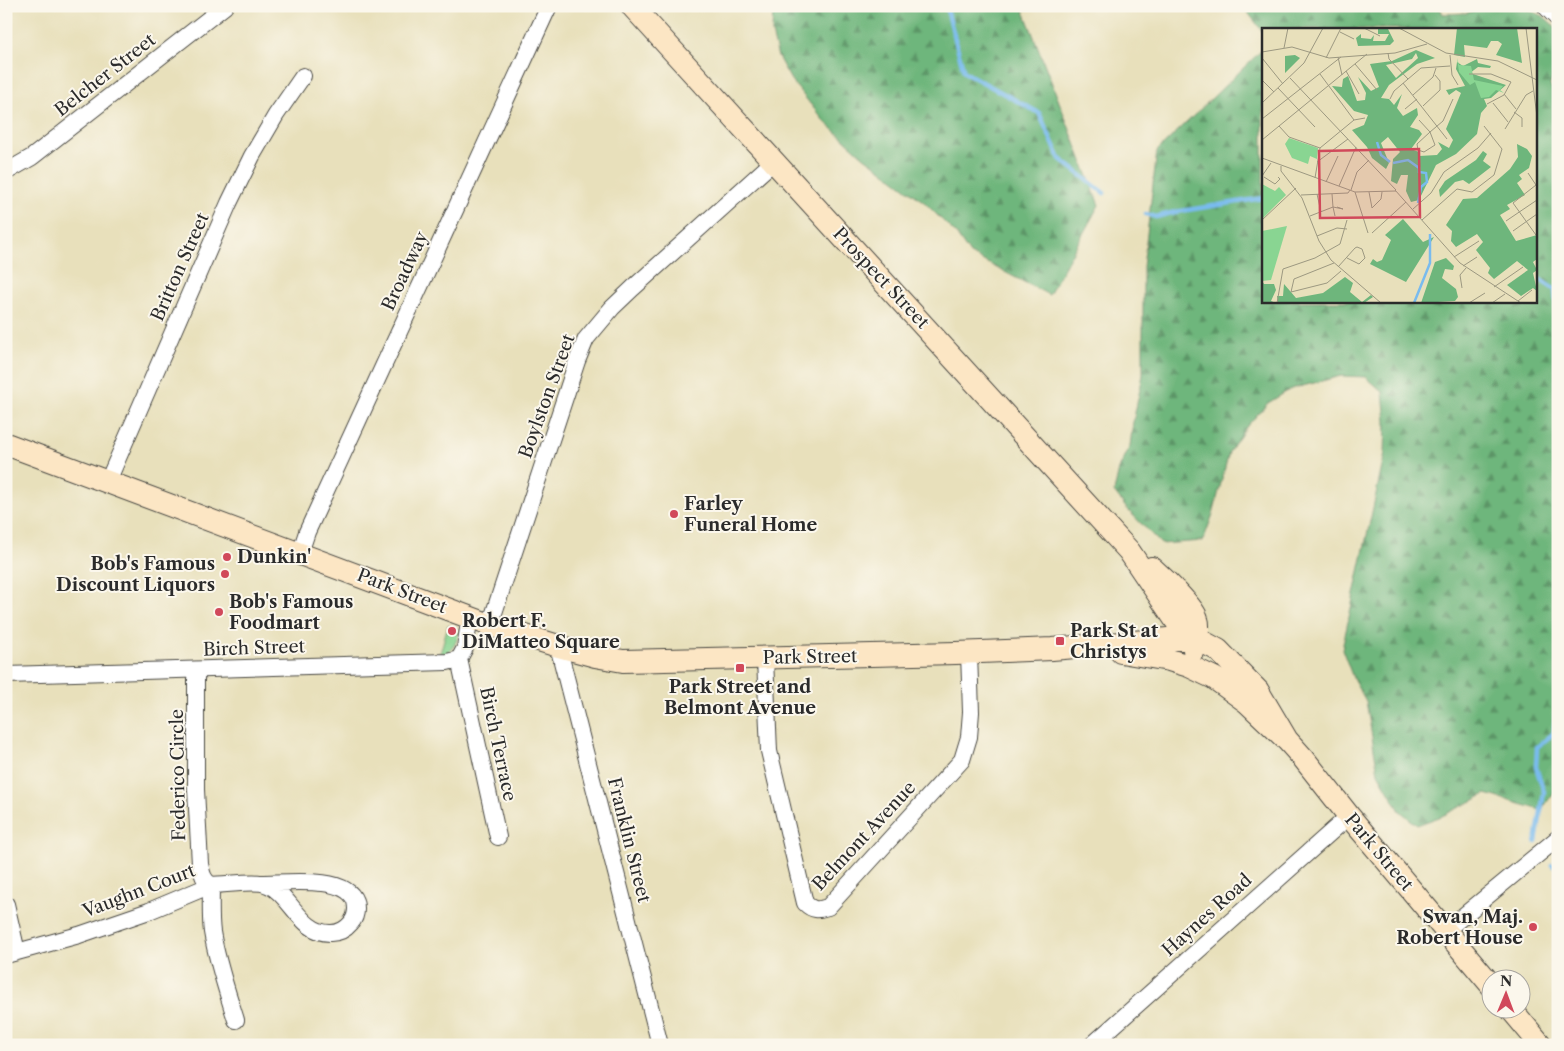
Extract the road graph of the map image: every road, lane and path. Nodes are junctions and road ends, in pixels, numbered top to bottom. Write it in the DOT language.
graph roads {
  1 [pos="225,6"];
  2 [pos="549,6"];
  3 [pos="632,6"];
  4 [pos="1545,6"];
  5 [pos="1558,19"];
  6 [pos="303,76"];
  7 [pos="773,162"];
  8 [pos="6,172"];
  9 [pos="6,444"];
  10 [pos="108,481"];
  11 [pos="1129,552"];
  12 [pos="300,553"];
  13 [pos="480,621"];
  14 [pos="1181,633"];
  15 [pos="1142,642"];
  16 [pos="558,646"];
  17 [pos="1052,650"];
  18 [pos="968,653"];
  19 [pos="459,659"];
  20 [pos="765,659"];
  21 [pos="1189,666"];
  22 [pos="196,670"];
  23 [pos="6,676"];
  24 [pos="1287,740"];
  25 [pos="1349,816"];
  26 [pos="498,838"];
  27 [pos="1558,838"];
  28 [pos="262,883"];
  29 [pos="211,885"];
  30 [pos="6,904"];
  31 [pos="1445,931"];
  32 [pos="12,954"];
  33 [pos="1482,974"];
  34 [pos="1518,1018"];
  35 [pos="236,1020"];
  36 [pos="660,1045"];
  37 [pos="1092,1045"];
  38 [pos="1540,1045"];
  1 -- 8 [label="street, Belcher Street"];
  2 -- 12 [label="street, Broadway"];
  3 -- 7 [label="main road, Prospect Street"];
  4 -- 5 [label="street"];
  6 -- 10 [label="street, Britton Street"];
  7 -- 11 [label="main road, Prospect Street"];
  7 -- 13 [label="street, Boylston Street"];
  9 -- 10 [label="main road, Park Street"];
  10 -- 12 [label="main road, Park Street"];
  11 -- 14 [label="main road, Prospect Street"];
  11 -- 14 [label="main road, Prospect Street"];
  12 -- 13 [label="main road, Park Street"];
  13 -- 16 [label="main road, Park Street"];
  13 -- 19 [label="street"];
  14 -- 15 [label="main road, Park Street"];
  14 -- 15 [label="main road, Park Street"];
  14 -- 21 [label="main road"];
  14 -- 24 [label="main road, Park Street"];
  15 -- 17 [label="main road, Park Street"];
  16 -- 20 [label="main road, Park Street"];
  16 -- 36 [label="street, Franklin Street"];
  17 -- 18 [label="main road, Park Street"];
  17 -- 21 [label="main road, Park Street"];
  18 -- 20 [label="main road, Park Street"];
  18 -- 20 [label="street, Belmont Avenue"];
  19 -- 22 [label="street, Birch Street"];
  19 -- 26 [label="street, Birch Terrace"];
  21 -- 24 [label="main road, Park Street"];
  22 -- 23 [label="street, Birch Street"];
  22 -- 29 [label="street, Federico Circle"];
  24 -- 25 [label="main road, Park Street"];
  25 -- 31 [label="main road, Park Street"];
  25 -- 37 [label="street, Haynes Road"];
  27 -- 31 [label="street"];
  28 -- 28 [label="street"];
  28 -- 29 [label="street"];
  29 -- 32 [label="street, Vaughn Court"];
  29 -- 35 [label="street, Vaughn Court"];
  30 -- 32 [label="street"];
  31 -- 33 [label="main road, Park Street"];
  34 -- 38 [label="main road"];
}
